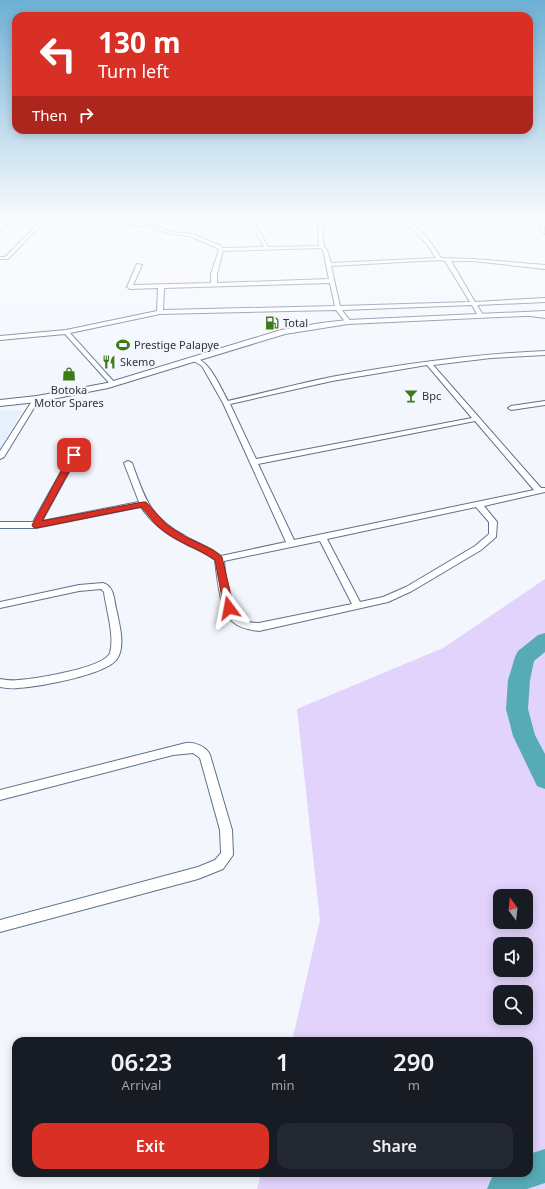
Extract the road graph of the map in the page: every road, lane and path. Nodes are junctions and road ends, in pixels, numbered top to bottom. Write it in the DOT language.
graph roads {
  1 [pos="136,273"];
  2 [pos="214,273"];
  3 [pos="330,273"];
  4 [pos="456,273"];
  5 [pos="331,281"];
  6 [pos="214,285"];
  7 [pos="161,287"];
  8 [pos="545,300"];
  9 [pos="473,303"];
  10 [pos="338,308"];
  11 [pos="160,312"];
  12 [pos="545,313"];
  13 [pos="522,314"];
  14 [pos="480,315"];
  15 [pos="545,316"];
  16 [pos="348,322"];
  17 [pos="66,332"];
  18 [pos="0,338"];
  19 [pos="545,353"];
  20 [pos="194,359"];
  21 [pos="428,363"];
  22 [pos="113,384"];
  23 [pos="37,398"];
  24 [pos="0,403"];
  25 [pos="226,403"];
  26 [pos="545,403"];
  27 [pos="511,408"];
  28 [pos="476,419"];
  29 [pos="82,441"];
  30 [pos="0,457"];
  31 [pos="254,462"];
  32 [pos="128,463"];
  33 [pos="543,491"];
  34 [pos="143,504"];
  35 [pos="479,505"];
  36 [pos="0,525"];
  37 [pos="36,525"];
  38 [pos="322,537"];
  39 [pos="291,543"];
  40 [pos="219,559"];
  41 [pos="0,605"];
  42 [pos="358,606"];
  43 [pos="0,683"];
  44 [pos="0,795"];
  45 [pos="0,926"];
  1 -- 7 [label="street"];
  2 -- 6 [label="street"];
  3 -- 5 [label="street"];
  4 -- 9 [label="street"];
  5 -- 6 [label="street"];
  5 -- 10 [label="street"];
  6 -- 7 [label="street"];
  7 -- 11 [label="street"];
  8 -- 9 [label="street"];
  9 -- 10 [label="street"];
  9 -- 14 [label="street"];
  10 -- 11 [label="street"];
  10 -- 16 [label="street"];
  11 -- 17 [label="street"];
  12 -- 13 [label="street"];
  13 -- 14 [label="street"];
  13 -- 15 [label="street"];
  14 -- 16 [label="street"];
  16 -- 20 [label="street"];
  17 -- 18 [label="street"];
  17 -- 22 [label="street"];
  19 -- 21 [label="street"];
  20 -- 22 [label="street"];
  20 -- 25 [label="street"];
  21 -- 25 [label="street"];
  21 -- 28 [label="street"];
  22 -- 23 [label="street"];
  23 -- 24 [label="street"];
  23 -- 30 [label="street"];
  25 -- 31 [label="street"];
  26 -- 27 [label="street"];
  28 -- 31 [label="street"];
  28 -- 33 [label="street"];
  29 -- 37 [label="street"];
  31 -- 39 [label="street"];
  32 -- 34 [label="street"];
  33 -- 35 [label="street"];
  34 -- 37 [label="street"];
  34 -- 40 [label="street"];
  35 -- 38 [label="street"];
  35 -- 42 [label="street"];
  36 -- 37 [label="street"];
  38 -- 39 [label="street"];
  38 -- 42 [label="street"];
  39 -- 40 [label="street"];
  40 -- 42 [label="street"];
  41 -- 43 [label="street"];
  44 -- 45 [label="street"];
}
